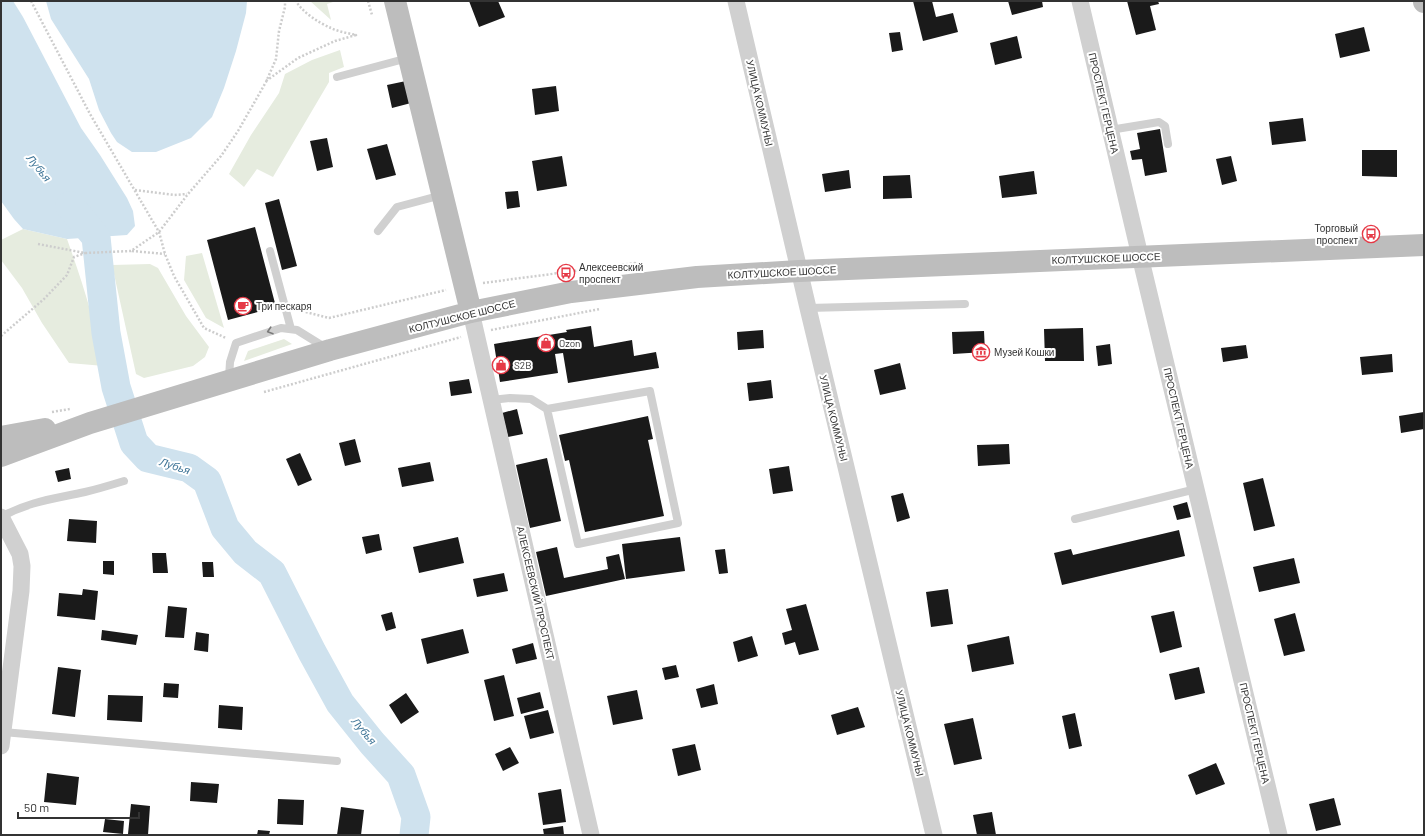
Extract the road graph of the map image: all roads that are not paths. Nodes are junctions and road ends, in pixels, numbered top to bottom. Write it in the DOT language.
graph roads {
  1 [pos="395,1"];
  2 [pos="736,1"];
  3 [pos="1080,1"];
  4 [pos="409,58"];
  5 [pos="338,77"];
  6 [pos="1110,130"];
  7 [pos="1168,144"];
  8 [pos="442,194"];
  9 [pos="378,230"];
  10 [pos="1424,244"];
  11 [pos="270,251"];
  12 [pos="1140,256"];
  13 [pos="799,271"];
  14 [pos="965,304"];
  15 [pos="808,308"];
  16 [pos="474,322"];
  17 [pos="291,329"];
  18 [pos="330,350"];
  19 [pos="229,381"];
  20 [pos="491,400"];
  21 [pos="547,409"];
  22 [pos="2,452"];
  23 [pos="124,481"];
  24 [pos="1196,489"];
  25 [pos="1,517"];
  26 [pos="1075,519"];
  27 [pos="2,739"];
  28 [pos="337,761"];
  29 [pos="591,835"];
  30 [pos="934,835"];
  31 [pos="1279,835"];
  1 -- 4 [label="main road, АЛЕКСЕЕВСКИЙ ПРОСПЕКТ"];
  2 -- 13 [label="street, УЛИЦА КОММУНЫ"];
  3 -- 6 [label="street, ПРОСПЕКТ ГЕРЦЕНА"];
  4 -- 5 [label="lane"];
  4 -- 8 [label="main road, АЛЕКСЕЕВСКИЙ ПРОСПЕКТ"];
  6 -- 7 [label="lane"];
  6 -- 12 [label="street, ПРОСПЕКТ ГЕРЦЕНА"];
  8 -- 9 [label="lane"];
  8 -- 16 [label="main road, АЛЕКСЕЕВСКИЙ ПРОСПЕКТ"];
  10 -- 12 [label="main road, КОЛТУШСКОЕ ШОССЕ"];
  11 -- 17 [label="lane"];
  12 -- 13 [label="main road, КОЛТУШСКОЕ ШОССЕ"];
  12 -- 24 [label="street, ПРОСПЕКТ ГЕРЦЕНА"];
  13 -- 15 [label="street, УЛИЦА КОММУНЫ"];
  13 -- 16 [label="main road, КОЛТУШСКОЕ ШОССЕ"];
  14 -- 15 [label="lane"];
  15 -- 30 [label="street, УЛИЦА КОММУНЫ"];
  16 -- 18 [label="main road, КОЛТУШСКОЕ ШОССЕ"];
  16 -- 20 [label="street, АЛЕКСЕЕВСКИЙ ПРОСПЕКТ"];
  17 -- 18 [label="lane"];
  17 -- 19 [label="lane, one-way"];
  18 -- 19 [label="main road, КОЛТУШСКОЕ ШОССЕ"];
  19 -- 22 [label="main road, КОЛТУШСКОЕ ШОССЕ"];
  20 -- 21 [label="lane"];
  20 -- 29 [label="street, АЛЕКСЕЕВСКИЙ ПРОСПЕКТ"];
  21 -- 21 [label="lane"];
  23 -- 25 [label="lane"];
  24 -- 26 [label="lane"];
  24 -- 31 [label="street, ПРОСПЕКТ ГЕРЦЕНА"];
  25 -- 27 [label="street"];
  27 -- 28 [label="lane"];
}
